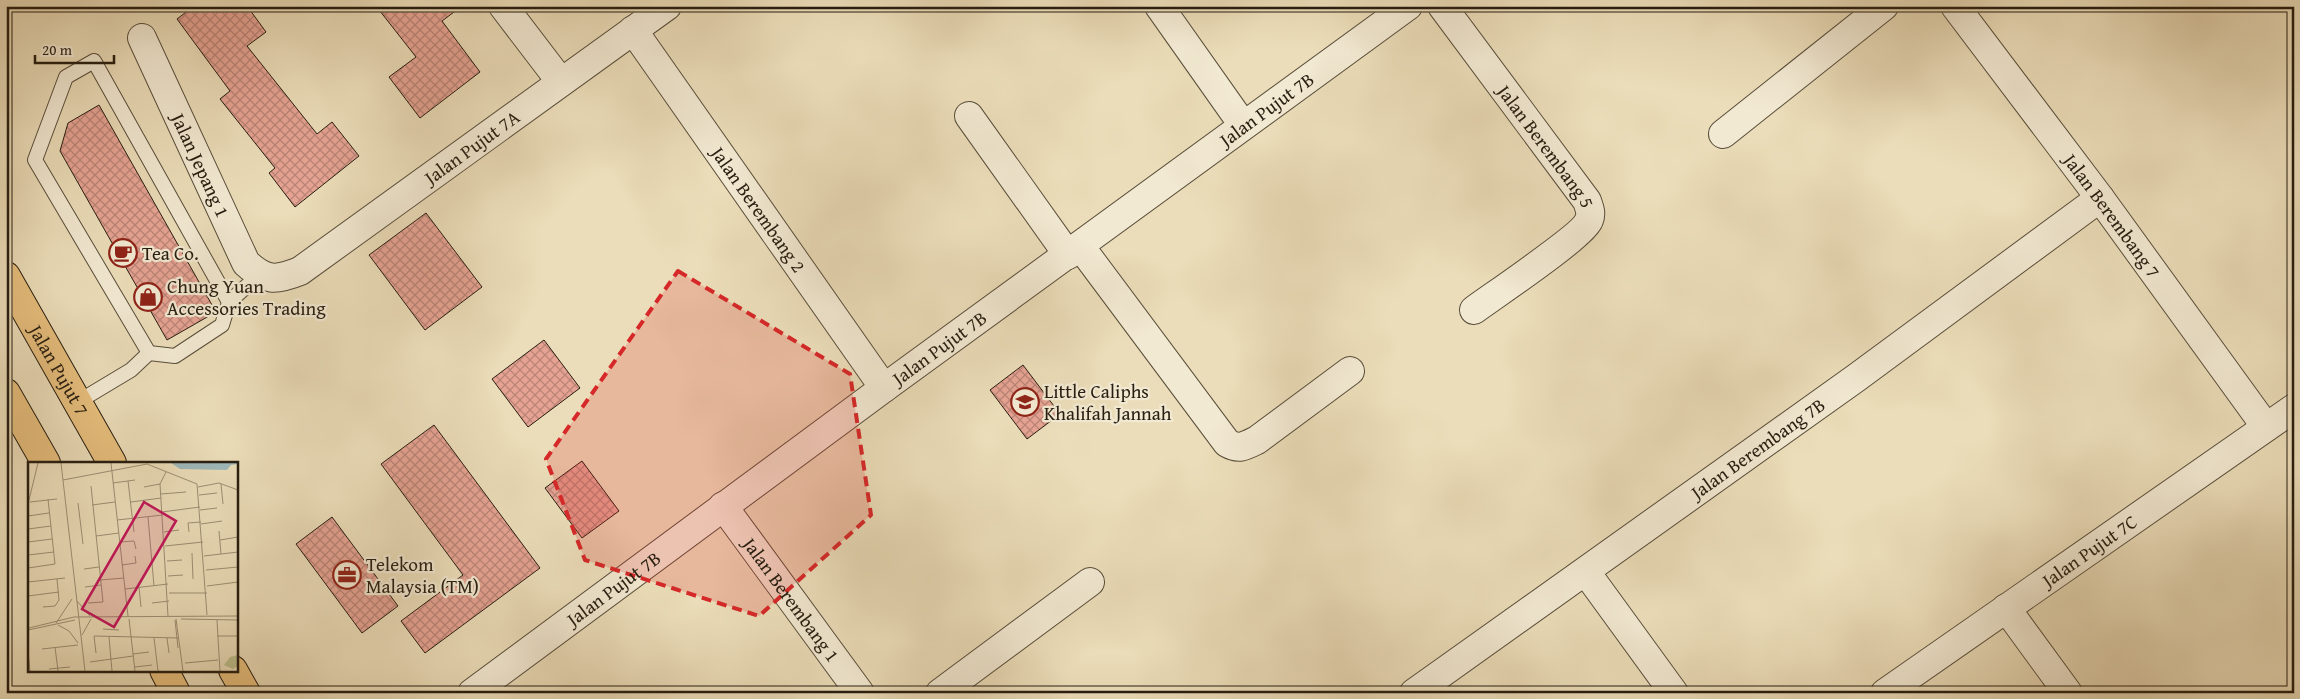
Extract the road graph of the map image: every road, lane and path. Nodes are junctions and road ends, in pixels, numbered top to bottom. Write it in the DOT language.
graph roads {
  1 [pos="503,6"];
  2 [pos="667,6"];
  3 [pos="1159,6"];
  4 [pos="1408,6"];
  5 [pos="1442,6"];
  6 [pos="1884,6"];
  7 [pos="1955,6"];
  8 [pos="633,30"];
  9 [pos="142,38"];
  10 [pos="562,82"];
  11 [pos="969,116"];
  12 [pos="1243,125"];
  13 [pos="1723,134"];
  14 [pos="2100,198"];
  15 [pos="1074,250"];
  16 [pos="6,276"];
  17 [pos="266,277"];
  18 [pos="230,302"];
  19 [pos="1474,310"];
  20 [pos="150,354"];
  21 [pos="1350,372"];
  22 [pos="884,388"];
  23 [pos="6,393"];
  24 [pos="76,402"];
  25 [pos="2294,408"];
  26 [pos="2266,427"];
  27 [pos="45,462"];
  28 [pos="111,462"];
  29 [pos="723,506"];
  30 [pos="1586,572"];
  31 [pos="1090,582"];
  32 [pos="2006,608"];
  33 [pos="165,672"];
  34 [pos="234,672"];
  35 [pos="176,693"];
  36 [pos="246,693"];
  37 [pos="472,693"];
  38 [pos="860,693"];
  39 [pos="940,693"];
  40 [pos="1414,693"];
  41 [pos="1674,693"];
  42 [pos="1884,693"];
  43 [pos="2068,693"];
  1 -- 10 [label="street"];
  2 -- 8 [label="street, Jalan Pujut 7A"];
  3 -- 12 [label="street"];
  4 -- 12 [label="street, Jalan Pujut 7B"];
  5 -- 19 [label="street, Jalan Berembang 5"];
  6 -- 13 [label="street"];
  7 -- 14 [label="street, Jalan Berembang 7"];
  8 -- 10 [label="street, Jalan Pujut 7A"];
  8 -- 22 [label="street, Jalan Berembang 2"];
  9 -- 17 [label="street, Jalan Jepang 1"];
  10 -- 17 [label="street, Jalan Pujut 7A"];
  11 -- 15 [label="street"];
  12 -- 15 [label="street, Jalan Pujut 7B"];
  14 -- 26 [label="street, Jalan Berembang 7"];
  14 -- 30 [label="street, Jalan Berembang 7B"];
  15 -- 21 [label="street"];
  15 -- 22 [label="street, Jalan Pujut 7B"];
  16 -- 24 [label="main road, Jalan Pujut 7"];
  17 -- 18 [label="lane"];
  18 -- 20 [label="lane"];
  18 -- 20 [label="lane"];
  20 -- 24 [label="lane"];
  22 -- 29 [label="street, Jalan Pujut 7B"];
  23 -- 27 [label="main road"];
  24 -- 28 [label="main road, Jalan Pujut 7"];
  25 -- 26 [label="street, Jalan Pujut 7C"];
  26 -- 32 [label="street, Jalan Pujut 7C"];
  29 -- 37 [label="street, Jalan Pujut 7B"];
  29 -- 38 [label="street, Jalan Berembang 1"];
  30 -- 40 [label="street, Jalan Berembang 7B"];
  30 -- 41 [label="street"];
  31 -- 39 [label="street"];
  32 -- 42 [label="street, Jalan Pujut 7C"];
  32 -- 43 [label="street"];
  33 -- 35 [label="main road"];
  34 -- 36 [label="main road"];
}
